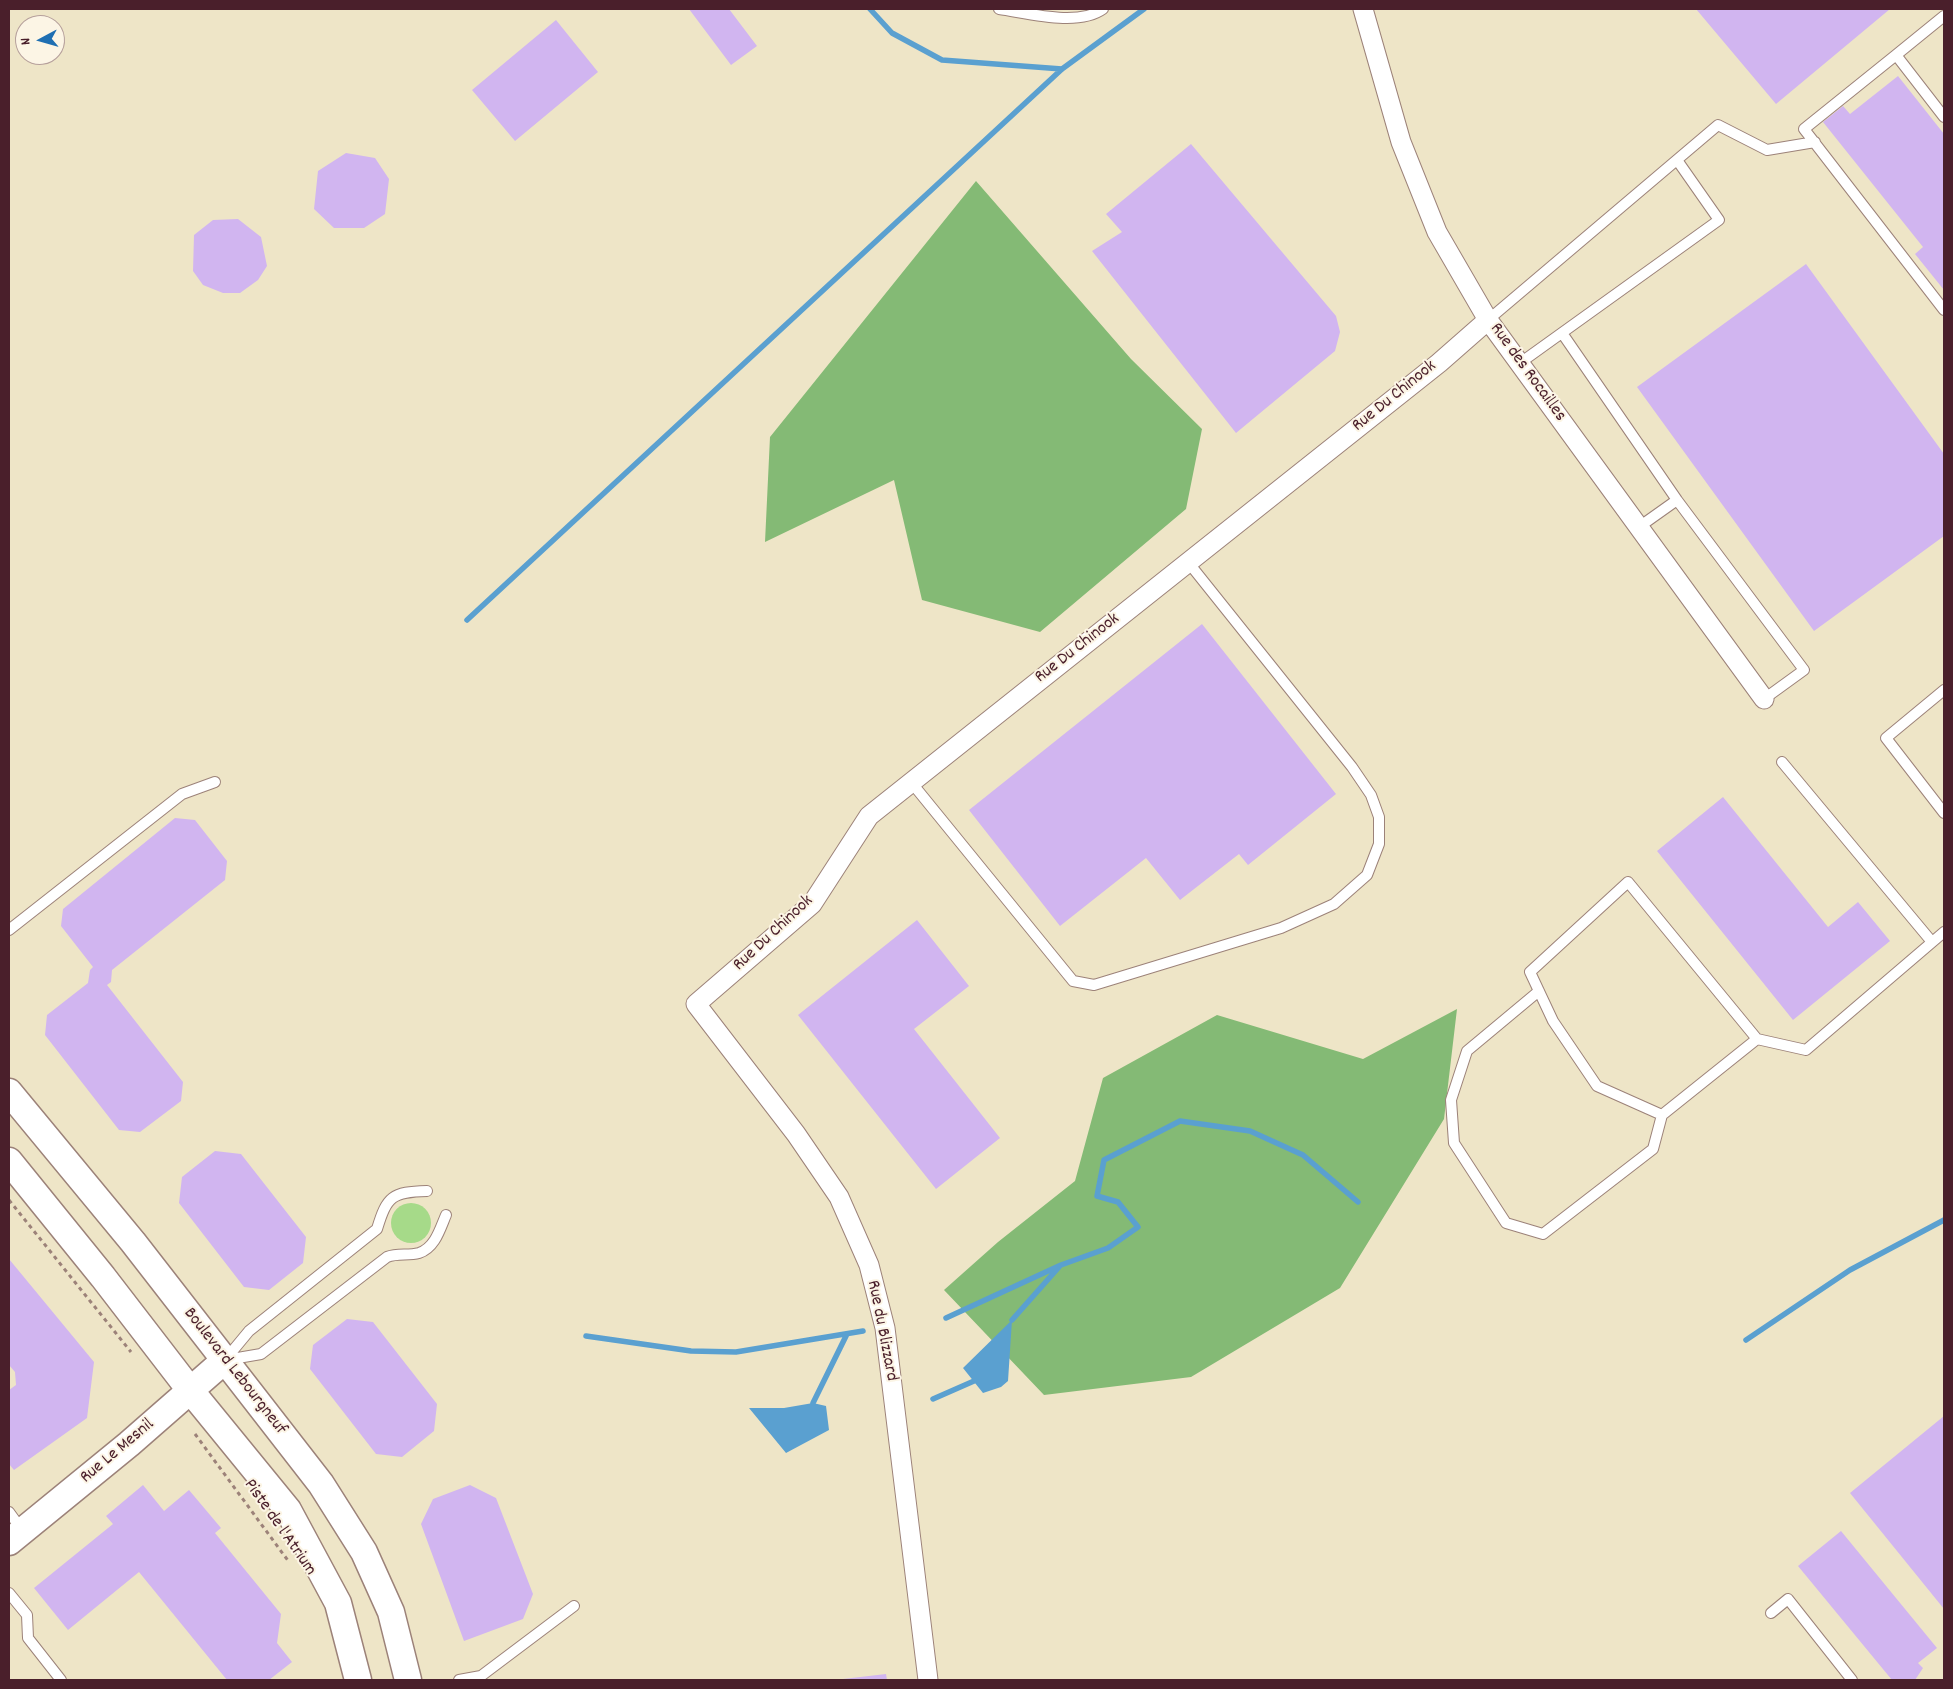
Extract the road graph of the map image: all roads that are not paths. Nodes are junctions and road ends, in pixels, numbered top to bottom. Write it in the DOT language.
graph roads {
  1 [pos="999,9"];
  2 [pos="1103,9"];
  3 [pos="1362,9"];
  4 [pos="1944,16"];
  5 [pos="1896,55"];
  6 [pos="1944,117"];
  7 [pos="1815,142"];
  8 [pos="1676,160"];
  9 [pos="1944,310"];
  10 [pos="1488,320"];
  11 [pos="1562,333"];
  12 [pos="1520,363"];
  13 [pos="1677,500"];
  14 [pos="1639,527"];
  15 [pos="1188,562"];
  16 [pos="1944,690"];
  17 [pos="1764,699"];
  18 [pos="1782,762"];
  19 [pos="215,782"];
  20 [pos="911,782"];
  21 [pos="1944,813"];
  22 [pos="9,930"];
  23 [pos="1944,932"];
  24 [pos="1932,942"];
  25 [pos="1539,991"];
  26 [pos="696,1004"];
  27 [pos="1757,1039"];
  28 [pos="9,1092"];
  29 [pos="1662,1115"];
  30 [pos="9,1161"];
  31 [pos="427,1191"];
  32 [pos="446,1215"];
  33 [pos="225,1360"];
  34 [pos="190,1390"];
  35 [pos="13,1528"];
  36 [pos="9,1593"];
  37 [pos="574,1606"];
  38 [pos="1771,1613"];
  39 [pos="60,1680"];
  40 [pos="358,1680"];
  41 [pos="408,1680"];
  42 [pos="459,1680"];
  43 [pos="928,1680"];
  44 [pos="1852,1680"];
  1 -- 2 [label="lane"];
  3 -- 10 [label="street, Rue des Rocailles"];
  4 -- 5 [label="lane"];
  5 -- 6 [label="lane"];
  5 -- 7 [label="lane"];
  7 -- 8 [label="lane"];
  7 -- 9 [label="lane"];
  8 -- 10 [label="lane"];
  8 -- 11 [label="lane"];
  10 -- 12 [label="street, Rue des Rocailles"];
  10 -- 15 [label="street, Rue Du Chinook"];
  11 -- 12 [label="lane"];
  11 -- 13 [label="lane"];
  12 -- 14 [label="street, Rue des Rocailles"];
  13 -- 14 [label="lane"];
  13 -- 17 [label="lane"];
  14 -- 17 [label="street, Rue des Rocailles"];
  15 -- 20 [label="street, Rue Du Chinook"];
  15 -- 20 [label="lane"];
  16 -- 21 [label="lane"];
  18 -- 24 [label="lane"];
  19 -- 22 [label="lane"];
  20 -- 26 [label="street, Rue Du Chinook"];
  23 -- 24 [label="lane"];
  24 -- 27 [label="lane"];
  25 -- 27 [label="lane"];
  25 -- 29 [label="lane"];
  25 -- 29 [label="lane"];
  26 -- 43 [label="street, Rue du Blizzard"];
  27 -- 29 [label="lane"];
  28 -- 33 [label="main road, Boulevard Lebourgneuf"];
  30 -- 34 [label="main road"];
  31 -- 33 [label="lane"];
  32 -- 33 [label="lane"];
  33 -- 34 [label="main road, Rue Le Mesnil"];
  33 -- 41 [label="main road, Boulevard Lebourgneuf"];
  34 -- 35 [label="main road, Rue Le Mesnil"];
  34 -- 40 [label="main road"];
  36 -- 39 [label="lane"];
  37 -- 42 [label="lane"];
  38 -- 44 [label="lane"];
}
